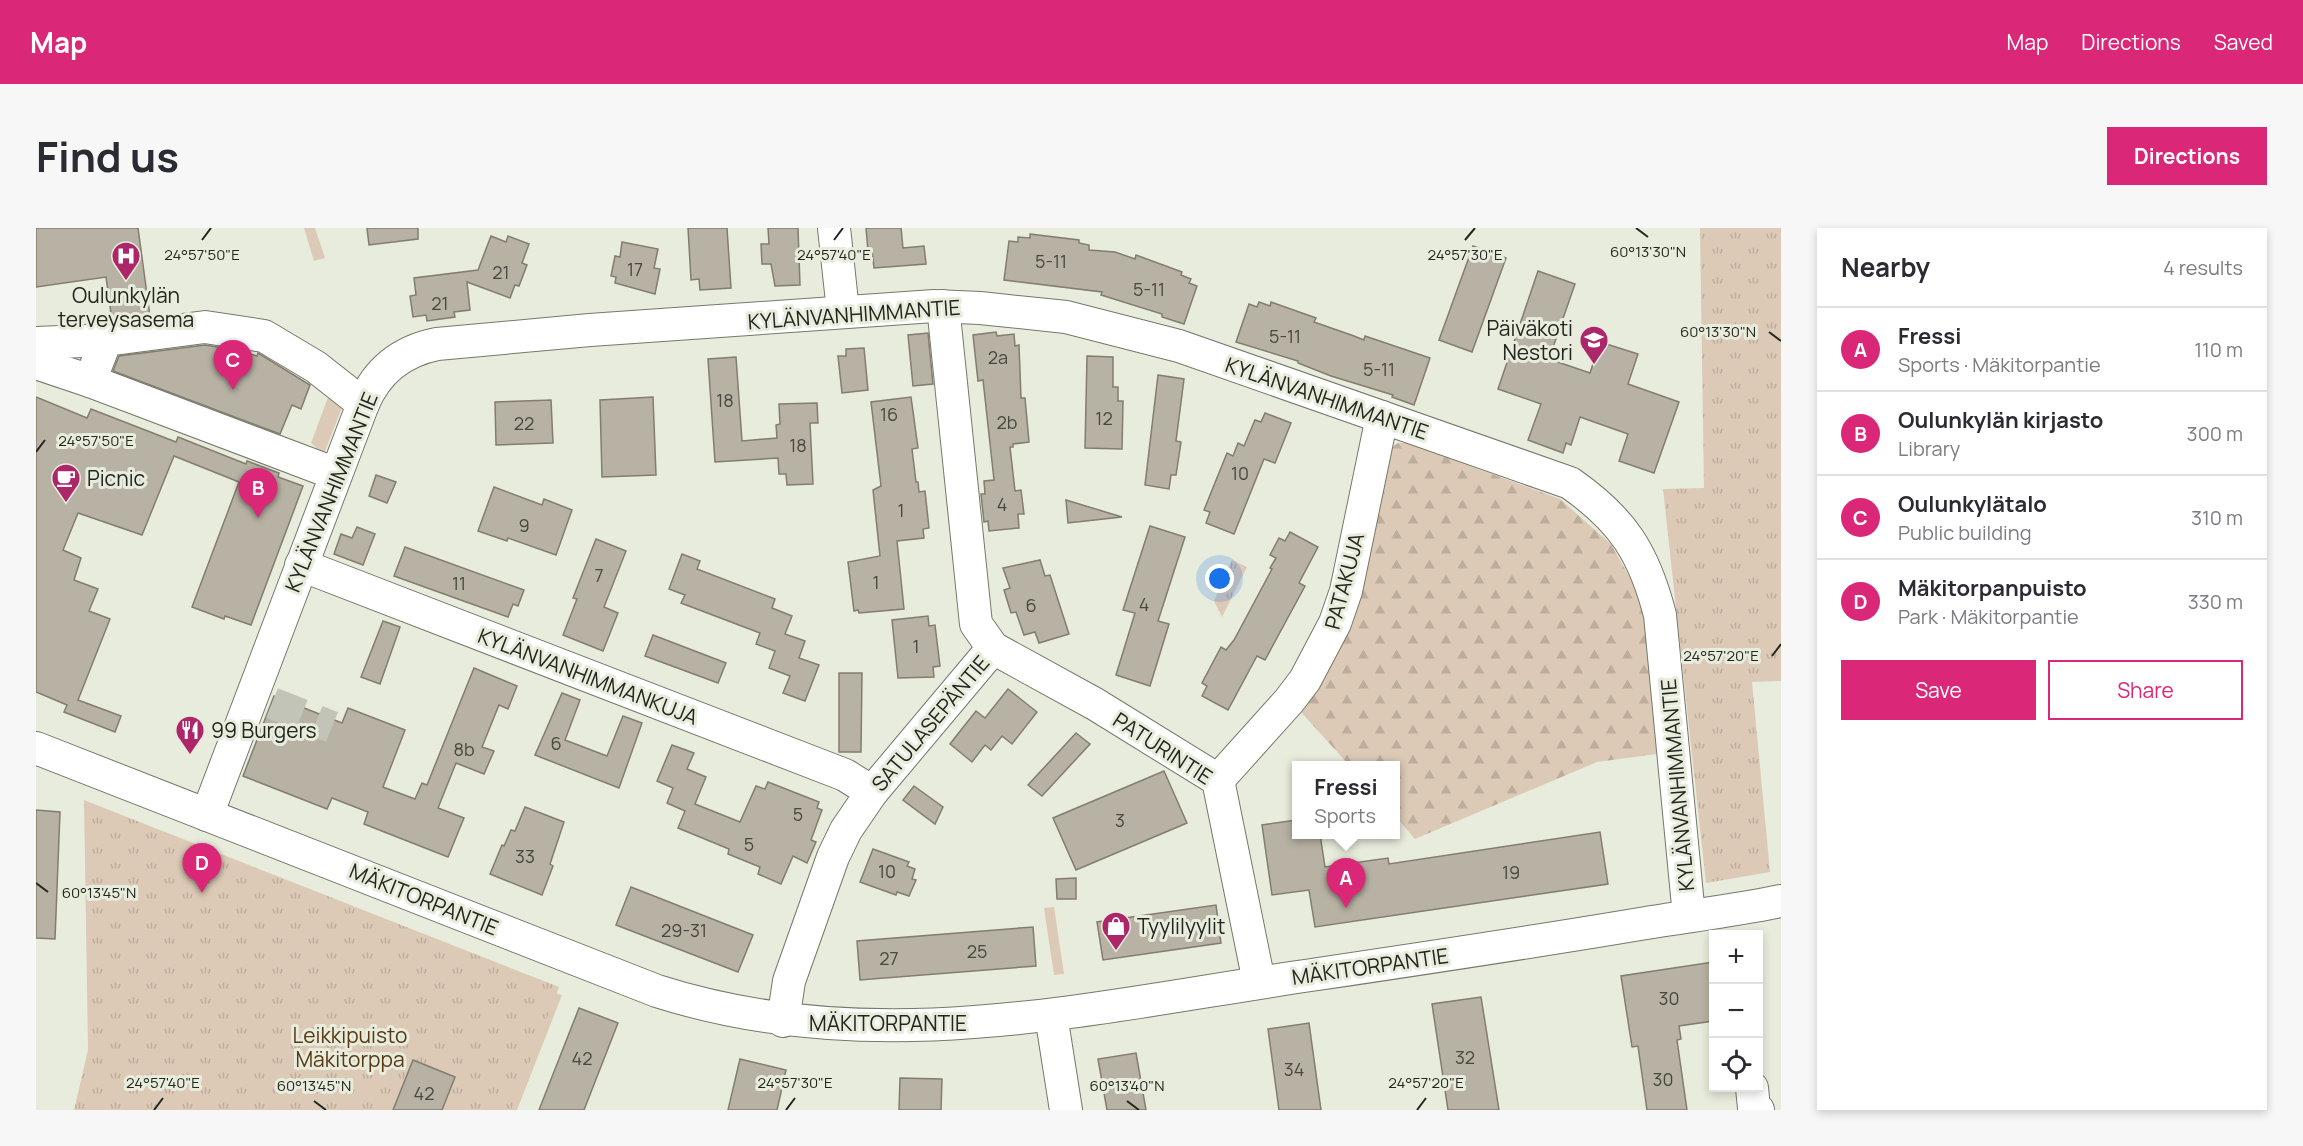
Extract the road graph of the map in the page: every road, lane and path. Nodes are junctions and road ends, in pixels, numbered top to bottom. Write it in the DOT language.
graph roads {
  1 [pos="834,228"];
  2 [pos="943,306"];
  3 [pos="843,311"];
  4 [pos="106,340"];
  5 [pos="36,343"];
  6 [pos="36,363"];
  7 [pos="90,381"];
  8 [pos="363,404"];
  9 [pos="1382,417"];
  10 [pos="336,474"];
  11 [pos="302,565"];
  12 [pos="993,648"];
  13 [pos="36,748"];
  14 [pos="1218,780"];
  15 [pos="872,792"];
  16 [pos="207,815"];
  17 [pos="1781,901"];
  18 [pos="1689,916"];
  19 [pos="1740,922"];
  20 [pos="1259,982"];
  21 [pos="1051,1015"];
  22 [pos="783,1021"];
  23 [pos="1752,1092"];
  24 [pos="1066,1110"];
  25 [pos="1758,1110"];
  1 -- 3 [label="street"];
  2 -- 3 [label="street, KYLÄNVANHIMMANTIE"];
  2 -- 9 [label="street, KYLÄNVANHIMMANTIE"];
  2 -- 12 [label="street, SATULASEPÄNTIE"];
  3 -- 8 [label="street, KYLÄNVANHIMMANTIE"];
  4 -- 5 [label="street"];
  4 -- 7 [label="street"];
  4 -- 8 [label="street"];
  6 -- 7 [label="street"];
  7 -- 10 [label="street"];
  8 -- 10 [label="street, KYLÄNVANHIMMANTIE"];
  9 -- 14 [label="street, PATAKUJA"];
  9 -- 18 [label="street, KYLÄNVANHIMMANTIE"];
  10 -- 11 [label="street, KYLÄNVANHIMMANTIE"];
  11 -- 15 [label="street, KYLÄNVANHIMMANKUJA"];
  11 -- 16 [label="street, KYLÄNVANHIMMANTIE"];
  12 -- 14 [label="street, PATURINTIE"];
  12 -- 15 [label="street, SATULASEPÄNTIE"];
  13 -- 16 [label="street, MÄKITORPANTIE"];
  14 -- 20 [label="street, PATURINTIE"];
  15 -- 22 [label="street, SATULASEPÄNTIE"];
  16 -- 22 [label="street, MÄKITORPANTIE"];
  17 -- 19 [label="street, MÄKITORPANTIE"];
  18 -- 19 [label="street, MÄKITORPANTIE"];
  18 -- 20 [label="street, MÄKITORPANTIE"];
  20 -- 21 [label="street, MÄKITORPANTIE"];
  21 -- 22 [label="street, MÄKITORPANTIE"];
  21 -- 24 [label="street"];
  23 -- 25 [label="street"];
}
